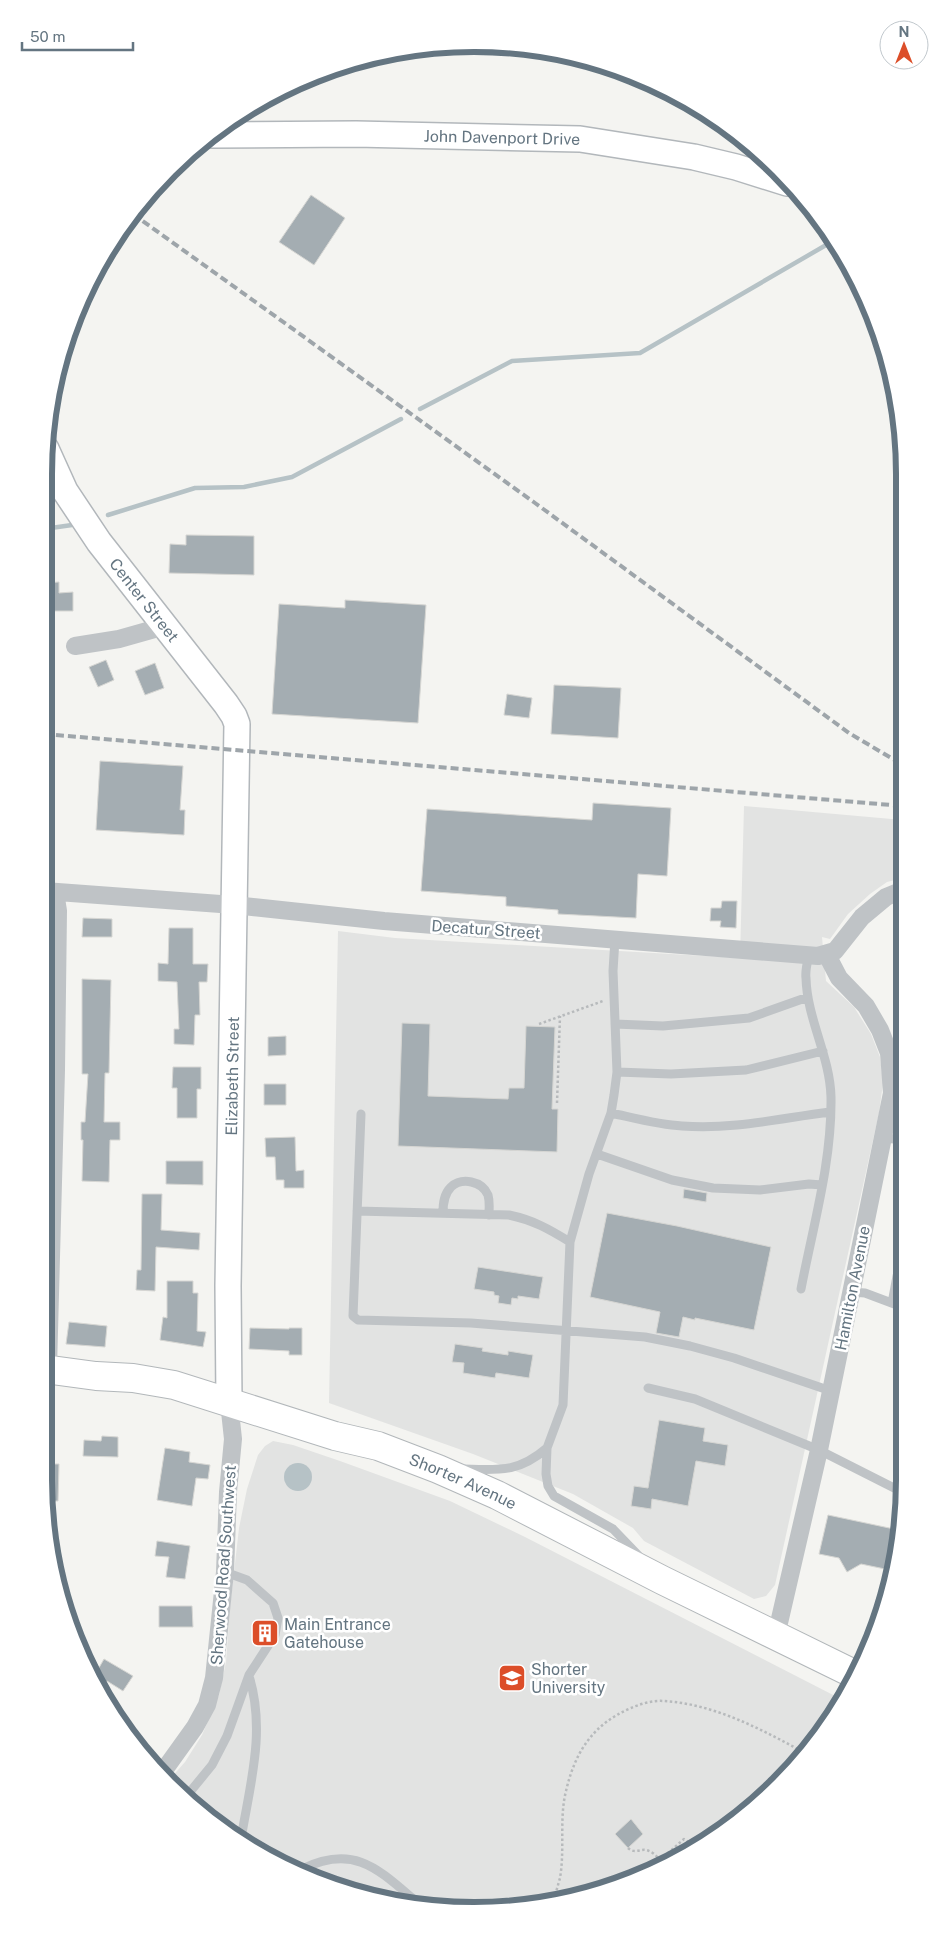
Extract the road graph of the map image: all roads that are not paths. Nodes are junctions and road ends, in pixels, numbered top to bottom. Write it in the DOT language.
graph roads {
  1 [pos="224,136"];
  2 [pos="776,179"];
  3 [pos="52,463"];
  4 [pos="165,626"];
  5 [pos="75,646"];
  6 [pos="236,750"];
  7 [pos="52,892"];
  8 [pos="896,893"];
  9 [pos="52,897"];
  10 [pos="234,905"];
  11 [pos="615,939"];
  12 [pos="808,955"];
  13 [pos="827,955"];
  14 [pos="808,997"];
  15 [pos="615,1024"];
  16 [pos="823,1052"];
  17 [pos="617,1072"];
  18 [pos="830,1112"];
  19 [pos="611,1113"];
  20 [pos="361,1114"];
  21 [pos="884,1138"];
  22 [pos="896,1139"];
  23 [pos="597,1154"];
  24 [pos="822,1185"];
  25 [pos="52,1190"];
  26 [pos="357,1211"];
  27 [pos="442,1213"];
  28 [pos="490,1215"];
  29 [pos="570,1242"];
  30 [pos="896,1276"];
  31 [pos="800,1289"];
  32 [pos="851,1292"];
  33 [pos="892,1303"];
  34 [pos="896,1305"];
  35 [pos="566,1330"];
  36 [pos="52,1370"];
  37 [pos="648,1388"];
  38 [pos="831,1391"];
  39 [pos="229,1402"];
  40 [pos="547,1448"];
  41 [pos="819,1450"];
  42 [pos="438,1469"];
  43 [pos="896,1489"];
  44 [pos="225,1572"];
  45 [pos="662,1580"];
  46 [pos="776,1636"];
  47 [pos="850,1672"];
  48 [pos="249,1676"];
  49 [pos="166,1767"];
  50 [pos="190,1792"];
  51 [pos="242,1832"];
  52 [pos="307,1866"];
  53 [pos="409,1896"];
  1 -- 2 [label="street, John Davenport Drive"];
  3 -- 4 [label="street, Center Street"];
  4 -- 5 [label="street"];
  4 -- 6 [label="street, Center Street"];
  6 -- 10 [label="street, Elizabeth Street"];
  7 -- 10 [label="street, Decatur Street"];
  8 -- 13 [label="street"];
  9 -- 25 [label="street"];
  10 -- 11 [label="street, Decatur Street"];
  10 -- 39 [label="street, Elizabeth Street"];
  11 -- 12 [label="street, Decatur Street"];
  11 -- 15 [label="lane"];
  12 -- 13 [label="street, Decatur Street"];
  12 -- 14 [label="lane"];
  13 -- 21 [label="street, Hamilton Avenue"];
  14 -- 15 [label="lane"];
  14 -- 16 [label="lane"];
  15 -- 17 [label="lane"];
  16 -- 17 [label="lane"];
  16 -- 18 [label="lane"];
  17 -- 19 [label="lane"];
  18 -- 19 [label="lane"];
  18 -- 24 [label="lane"];
  19 -- 23 [label="lane"];
  20 -- 26 [label="lane"];
  21 -- 22 [label="lane"];
  21 -- 32 [label="street, Hamilton Avenue"];
  23 -- 24 [label="lane"];
  23 -- 29 [label="lane"];
  24 -- 31 [label="lane"];
  26 -- 27 [label="lane"];
  26 -- 35 [label="lane"];
  27 -- 28 [label="lane"];
  27 -- 28 [label="lane"];
  28 -- 29 [label="lane"];
  29 -- 35 [label="lane"];
  30 -- 33 [label="lane"];
  32 -- 33 [label="lane"];
  32 -- 38 [label="street, Hamilton Avenue"];
  33 -- 34 [label="lane"];
  35 -- 38 [label="lane"];
  35 -- 40 [label="lane"];
  36 -- 39 [label="main road, Shorter Avenue"];
  37 -- 41 [label="lane"];
  38 -- 41 [label="street, Hamilton Avenue"];
  39 -- 42 [label="main road, Shorter Avenue"];
  39 -- 44 [label="street, Sherwood Road Southwest"];
  40 -- 42 [label="lane"];
  40 -- 45 [label="lane"];
  41 -- 43 [label="lane"];
  41 -- 46 [label="street, Hamilton Avenue"];
  42 -- 45 [label="main road, Shorter Avenue"];
  44 -- 48 [label="lane"];
  44 -- 49 [label="street, Sherwood Road Southwest"];
  45 -- 46 [label="main road, Shorter Avenue"];
  46 -- 47 [label="main road, Shorter Avenue"];
  48 -- 50 [label="lane"];
  48 -- 51 [label="lane"];
  52 -- 53 [label="lane"];
}
